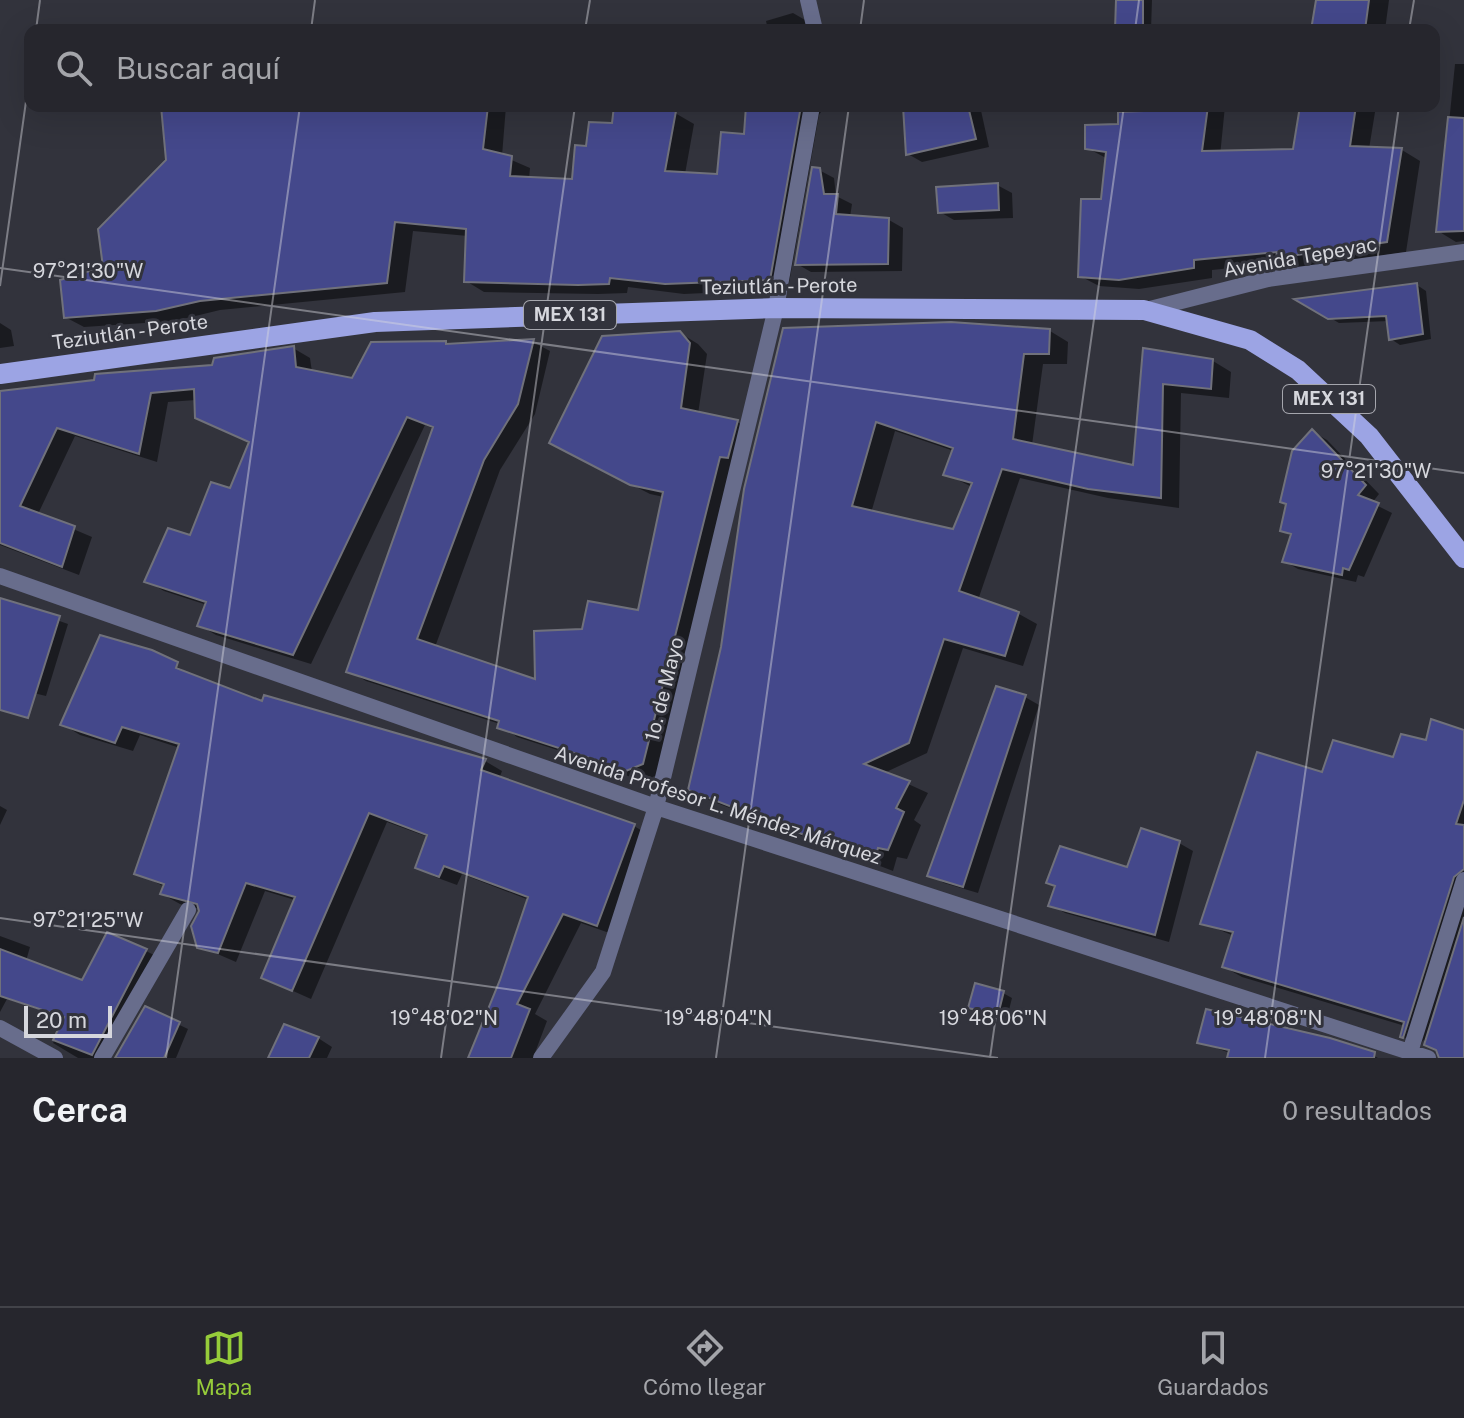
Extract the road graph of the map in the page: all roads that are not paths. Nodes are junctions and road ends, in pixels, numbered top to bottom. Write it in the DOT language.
graph roads {
  1 [pos="808,0"];
  2 [pos="814,24"];
  3 [pos="811,112"];
  4 [pos="1464,252"];
  5 [pos="776,308"];
  6 [pos="1144,310"];
  7 [pos="0,374"];
  8 [pos="1464,558"];
  9 [pos="0,576"];
  10 [pos="656,807"];
  11 [pos="1464,880"];
  12 [pos="188,910"];
  13 [pos="0,1028"];
  14 [pos="1410,1052"];
  15 [pos="55,1058"];
  16 [pos="102,1058"];
  17 [pos="541,1058"];
  18 [pos="1428,1058"];
  1 -- 2 [label="street"];
  3 -- 5 [label="street, 1o. de Mayo"];
  4 -- 6 [label="street, Avenida Tepeyac"];
  5 -- 6 [label="main road, Teziutlán - Perote / MEX 131"];
  5 -- 7 [label="main road, Teziutlán - Perote / MEX 131"];
  5 -- 10 [label="street, 1o. de Mayo"];
  6 -- 8 [label="main road, Teziutlán - Perote / MEX 131"];
  9 -- 10 [label="street, Avenida Profesor L. Méndez Márquez"];
  10 -- 14 [label="street, Avenida Profesor L. Méndez Márquez"];
  10 -- 17 [label="street, 1o. de Mayo"];
  11 -- 14 [label="street"];
  12 -- 16 [label="street"];
  13 -- 15 [label="street"];
  14 -- 18 [label="street, Avenida Profesor L. Méndez Márquez"];
}
